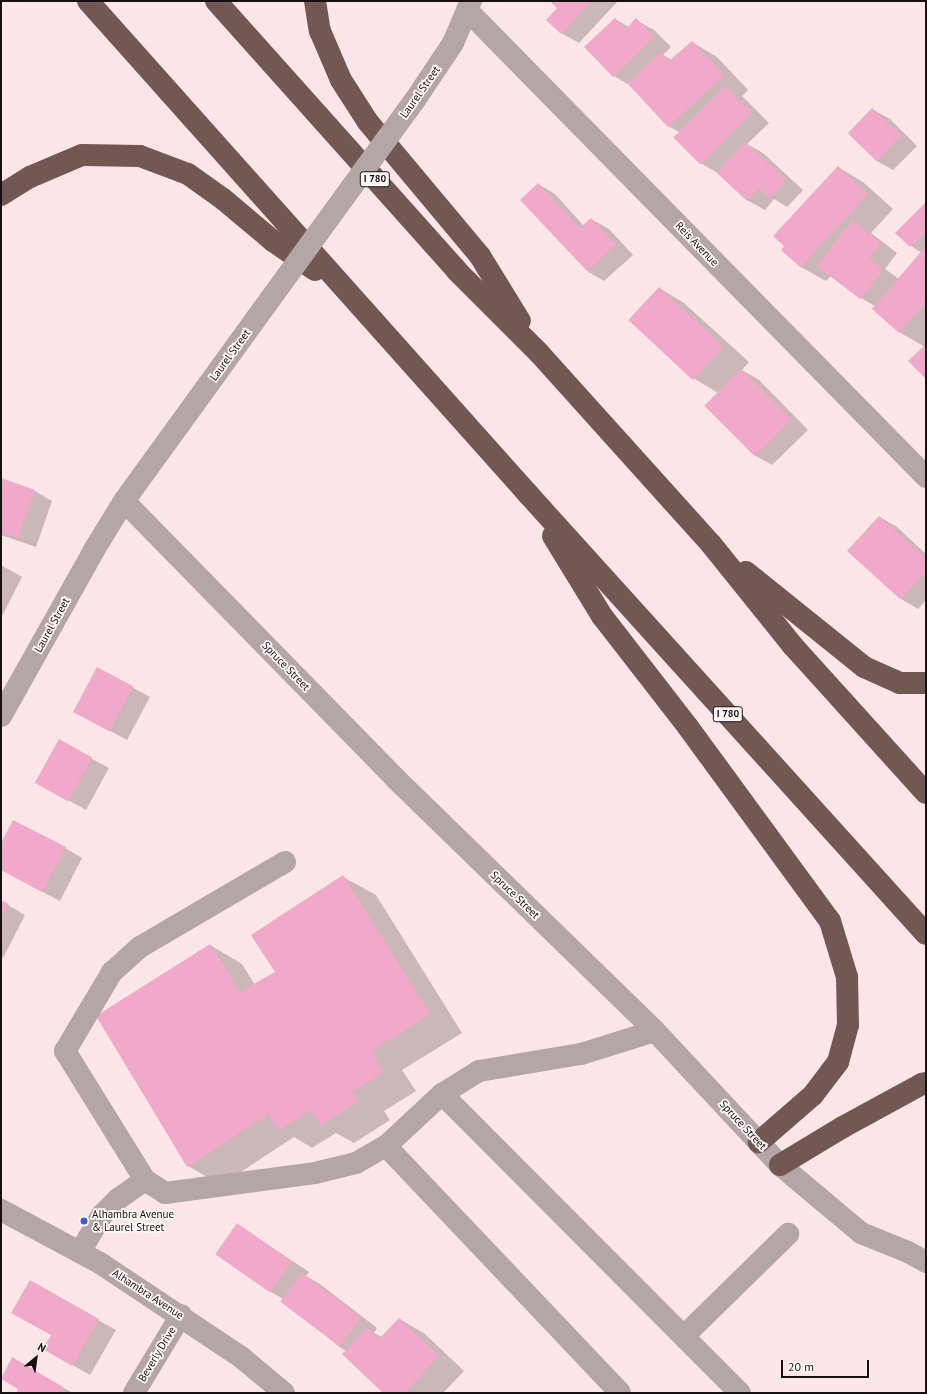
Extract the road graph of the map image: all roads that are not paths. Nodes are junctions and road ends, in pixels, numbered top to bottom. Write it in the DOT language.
graph roads {
  1 [pos="88,1"];
  2 [pos="216,1"];
  3 [pos="315,1"];
  4 [pos="469,6"];
  5 [pos="1,195"];
  6 [pos="354,298"];
  7 [pos="539,353"];
  8 [pos="926,477"];
  9 [pos="528,494"];
  10 [pos="124,501"];
  11 [pos="711,544"];
  12 [pos="926,684"];
  13 [pos="1,716"];
  14 [pos="926,793"];
  15 [pos="285,862"];
  16 [pos="926,934"];
  17 [pos="655,1031"];
  18 [pos="926,1083"];
  19 [pos="442,1094"];
  20 [pos="759,1142"];
  21 [pos="386,1146"];
  22 [pos="780,1164"];
  23 [pos="145,1180"];
  24 [pos="1,1210"];
  25 [pos="788,1234"];
  26 [pos="80,1252"];
  27 [pos="926,1262"];
  28 [pos="181,1315"];
  29 [pos="684,1336"];
  30 [pos="134,1393"];
  31 [pos="284,1393"];
  32 [pos="620,1393"];
  33 [pos="740,1393"];
  1 -- 6 [label="highway, I 780"];
  2 -- 7 [label="highway, I 780"];
  3 -- 7 [label="highway"];
  4 -- 8 [label="street, Reis Avenue"];
  4 -- 10 [label="street, Laurel Street, bridge"];
  5 -- 6 [label="highway"];
  6 -- 9 [label="highway, I 780"];
  7 -- 11 [label="highway, I 780"];
  9 -- 16 [label="highway, I 780"];
  9 -- 20 [label="highway"];
  10 -- 13 [label="street, Laurel Street"];
  10 -- 17 [label="street, Spruce Street"];
  11 -- 12 [label="highway"];
  11 -- 14 [label="highway, I 780"];
  15 -- 23 [label="street"];
  17 -- 19 [label="street"];
  17 -- 20 [label="street, Spruce Street"];
  18 -- 22 [label="highway"];
  19 -- 21 [label="street"];
  19 -- 29 [label="street"];
  20 -- 22 [label="street, Spruce Street"];
  21 -- 23 [label="street"];
  21 -- 32 [label="street"];
  22 -- 27 [label="street, Spruce Street"];
  23 -- 26 [label="street"];
  24 -- 26 [label="street, Alhambra Avenue"];
  25 -- 29 [label="street"];
  26 -- 28 [label="street, Alhambra Avenue"];
  28 -- 30 [label="street, Beverly Drive"];
  28 -- 31 [label="street, Alhambra Avenue"];
  29 -- 33 [label="street"];
}
